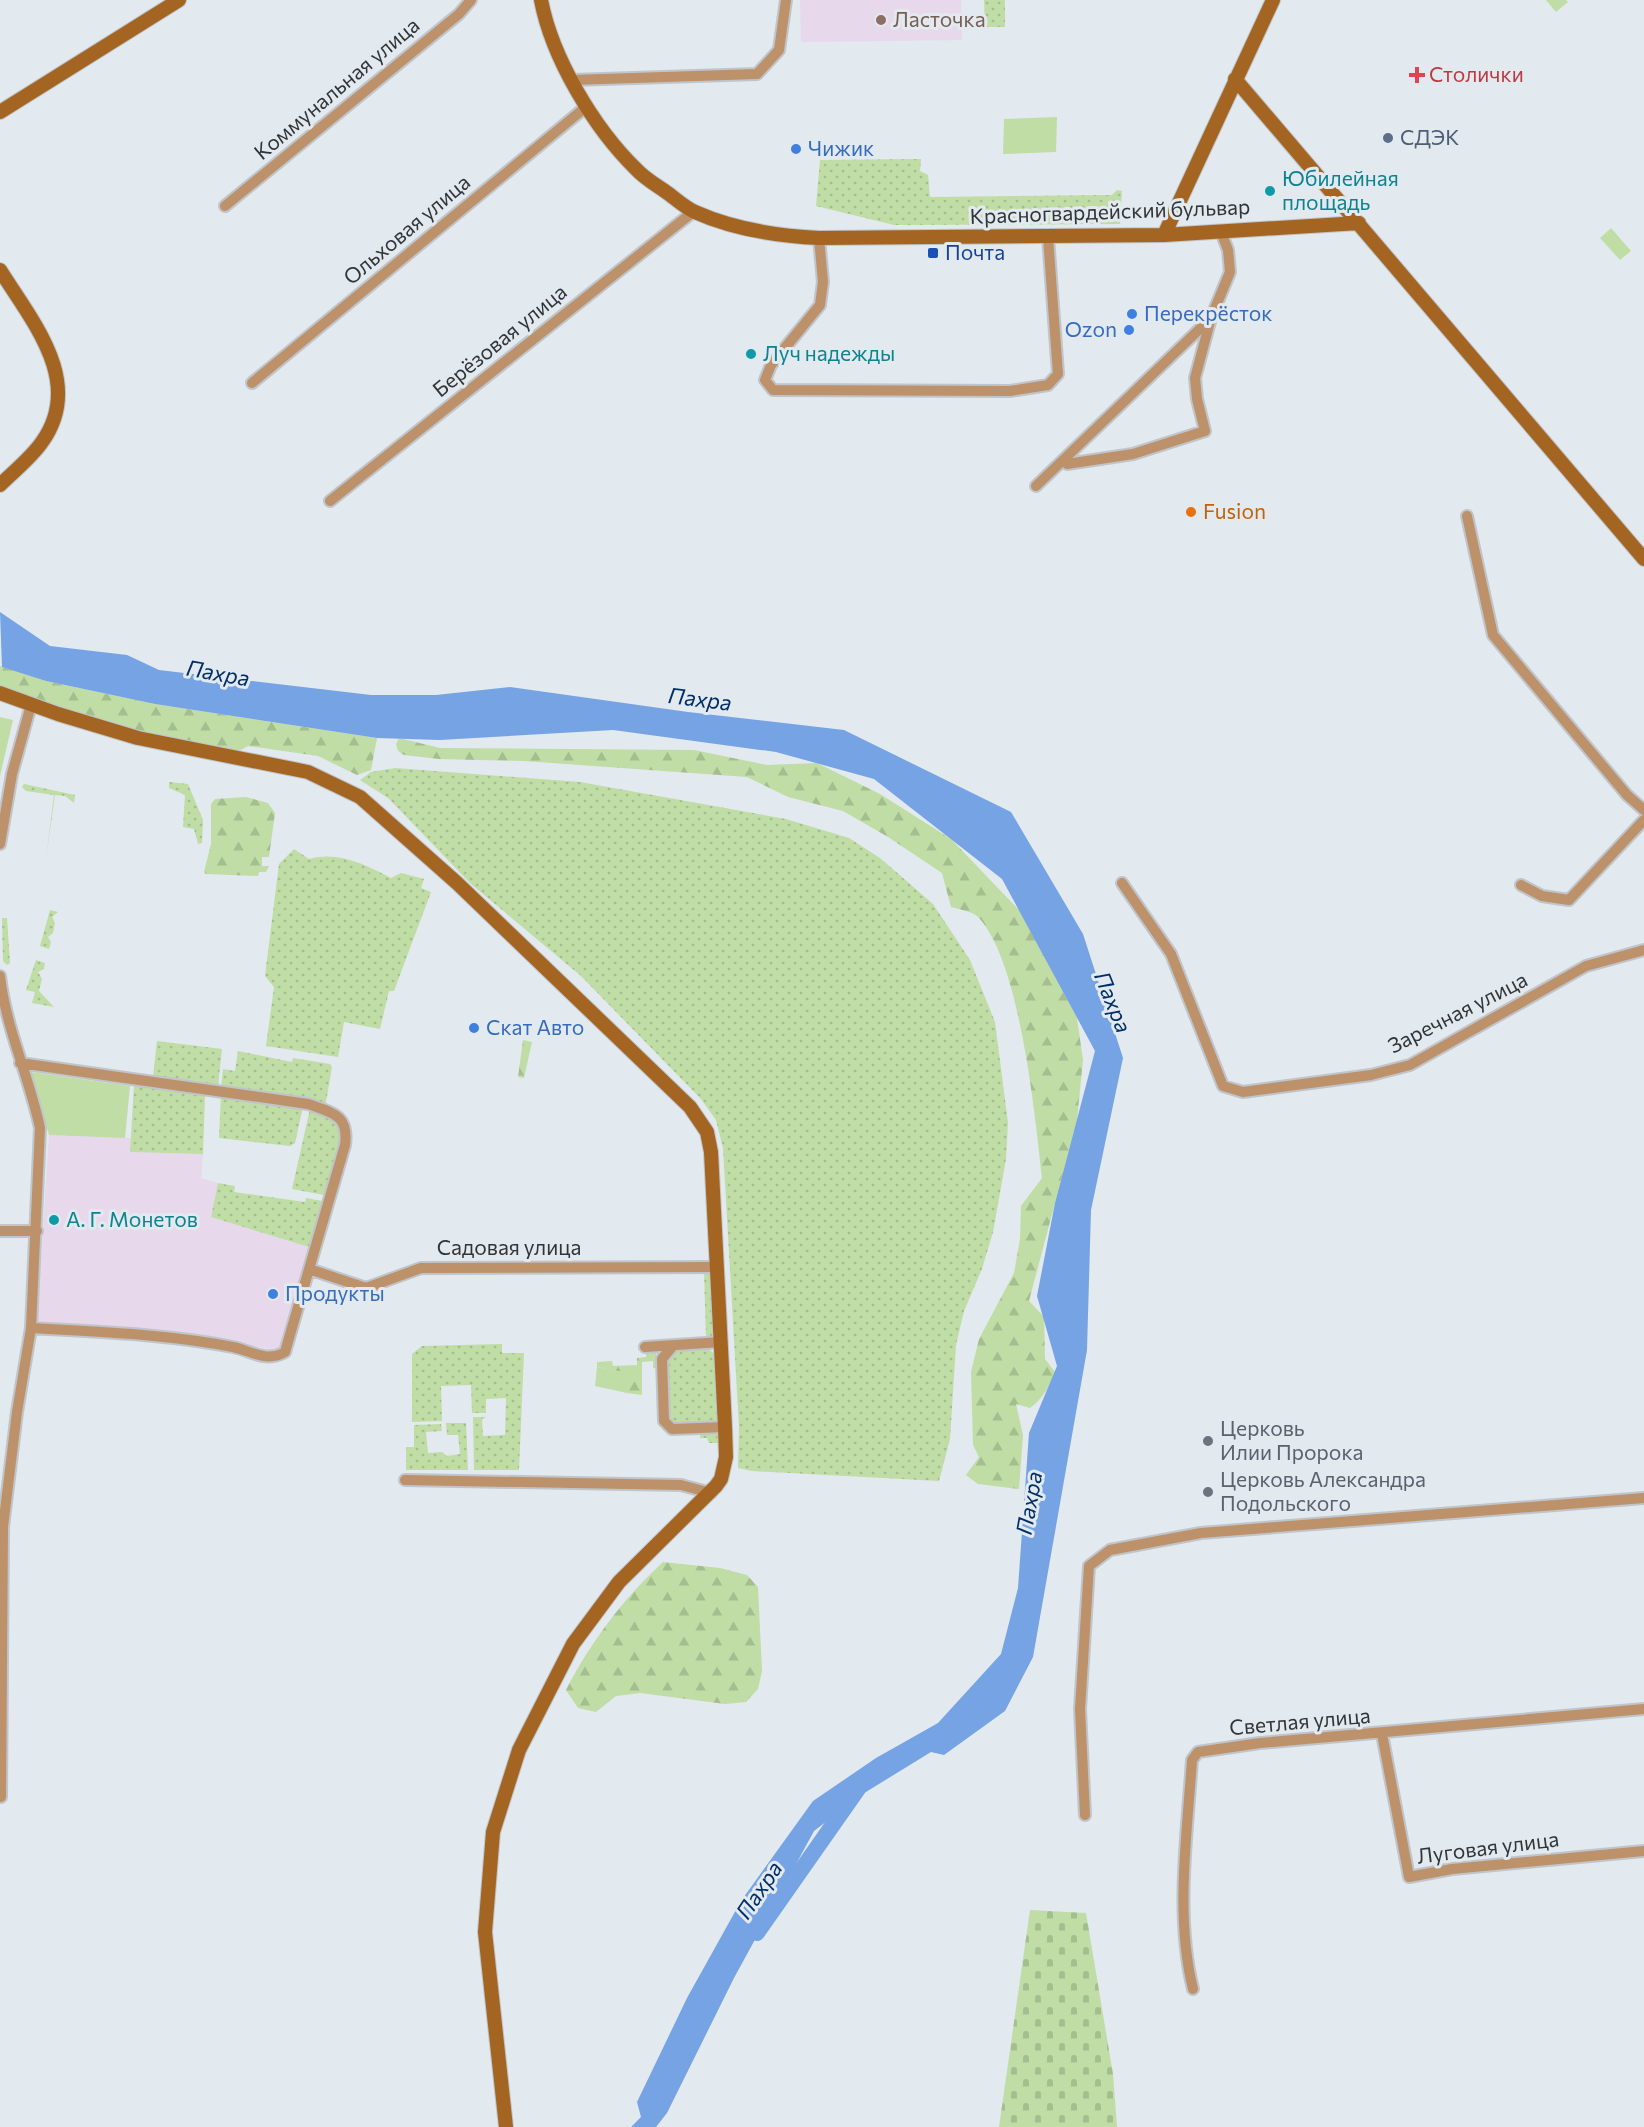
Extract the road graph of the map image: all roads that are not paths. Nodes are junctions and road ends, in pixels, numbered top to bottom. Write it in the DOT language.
graph roads {
  1 [pos="179,0"];
  2 [pos="471,0"];
  3 [pos="541,0"];
  4 [pos="786,0"];
  5 [pos="1273,0"];
  6 [pos="1235,79"];
  7 [pos="572,80"];
  8 [pos="587,106"];
  9 [pos="0,112"];
  10 [pos="225,206"];
  11 [pos="693,212"];
  12 [pos="1359,223"];
  13 [pos="1221,232"];
  14 [pos="1164,235"];
  15 [pos="1048,237"];
  16 [pos="819,238"];
  17 [pos="0,270"];
  18 [pos="1211,318"];
  19 [pos="252,383"];
  20 [pos="1064,460"];
  21 [pos="0,485"];
  22 [pos="1036,486"];
  23 [pos="330,501"];
  24 [pos="1467,516"];
  25 [pos="1644,559"];
  26 [pos="0,693"];
  27 [pos="32,705"];
  28 [pos="1644,810"];
  29 [pos="1644,820"];
  30 [pos="0,844"];
  31 [pos="1122,883"];
  32 [pos="1521,885"];
  33 [pos="1644,950"];
  34 [pos="0,976"];
  35 [pos="0,980"];
  36 [pos="20,1063"];
  37 [pos="0,1231"];
  38 [pos="37,1231"];
  39 [pos="717,1267"];
  40 [pos="309,1269"];
  41 [pos="31,1328"];
  42 [pos="721,1342"];
  43 [pos="645,1347"];
  44 [pos="672,1347"];
  45 [pos="725,1427"];
  46 [pos="405,1480"];
  47 [pos="711,1493"];
  48 [pos="1644,1498"];
  49 [pos="2,1527"];
  50 [pos="1644,1709"];
  51 [pos="1382,1734"];
  52 [pos="1,1797"];
  53 [pos="1085,1815"];
  54 [pos="1644,1851"];
  55 [pos="1194,1989"];
  56 [pos="506,2127"];
  1 -- 9 [label="main road"];
  2 -- 10 [label="street, Коммунальная улица"];
  3 -- 7 [label="main road, Красногвардейский бульвар"];
  4 -- 7 [label="street"];
  5 -- 6 [label="main road"];
  6 -- 12 [label="main road"];
  6 -- 14 [label="main road"];
  7 -- 8 [label="main road, Красногвардейский бульвар"];
  8 -- 11 [label="main road, Красногвардейский бульвар"];
  8 -- 19 [label="street, Ольховая улица"];
  11 -- 16 [label="main road, Красногвардейский бульвар"];
  11 -- 23 [label="street, Берёзовая улица"];
  12 -- 13 [label="main road, Красногвардейский бульвар"];
  12 -- 25 [label="main road"];
  13 -- 14 [label="main road, Красногвардейский бульвар"];
  13 -- 18 [label="street"];
  14 -- 15 [label="main road, Красногвардейский бульвар"];
  15 -- 16 [label="main road, Красногвардейский бульвар"];
  15 -- 16 [label="street"];
  17 -- 21 [label="main road"];
  18 -- 20 [label="street"];
  18 -- 20 [label="street"];
  20 -- 22 [label="street"];
  24 -- 28 [label="street"];
  26 -- 27 [label="main road"];
  27 -- 30 [label="street"];
  27 -- 39 [label="main road"];
  29 -- 32 [label="street"];
  31 -- 33 [label="street, Заречная улица"];
  34 -- 35 [label="street"];
  35 -- 36 [label="street"];
  36 -- 38 [label="street"];
  36 -- 40 [label="street"];
  37 -- 38 [label="street"];
  38 -- 41 [label="street"];
  39 -- 40 [label="street, Садовая улица"];
  39 -- 42 [label="main road"];
  40 -- 41 [label="street"];
  41 -- 49 [label="street"];
  42 -- 44 [label="street"];
  42 -- 45 [label="main road"];
  43 -- 44 [label="street"];
  44 -- 45 [label="street"];
  45 -- 47 [label="main road"];
  46 -- 47 [label="street"];
  47 -- 56 [label="main road"];
  48 -- 53 [label="street"];
  49 -- 52 [label="street"];
  50 -- 51 [label="street, Светлая улица"];
  51 -- 54 [label="street, Луговая улица"];
  51 -- 55 [label="street, Светлая улица"];
}
